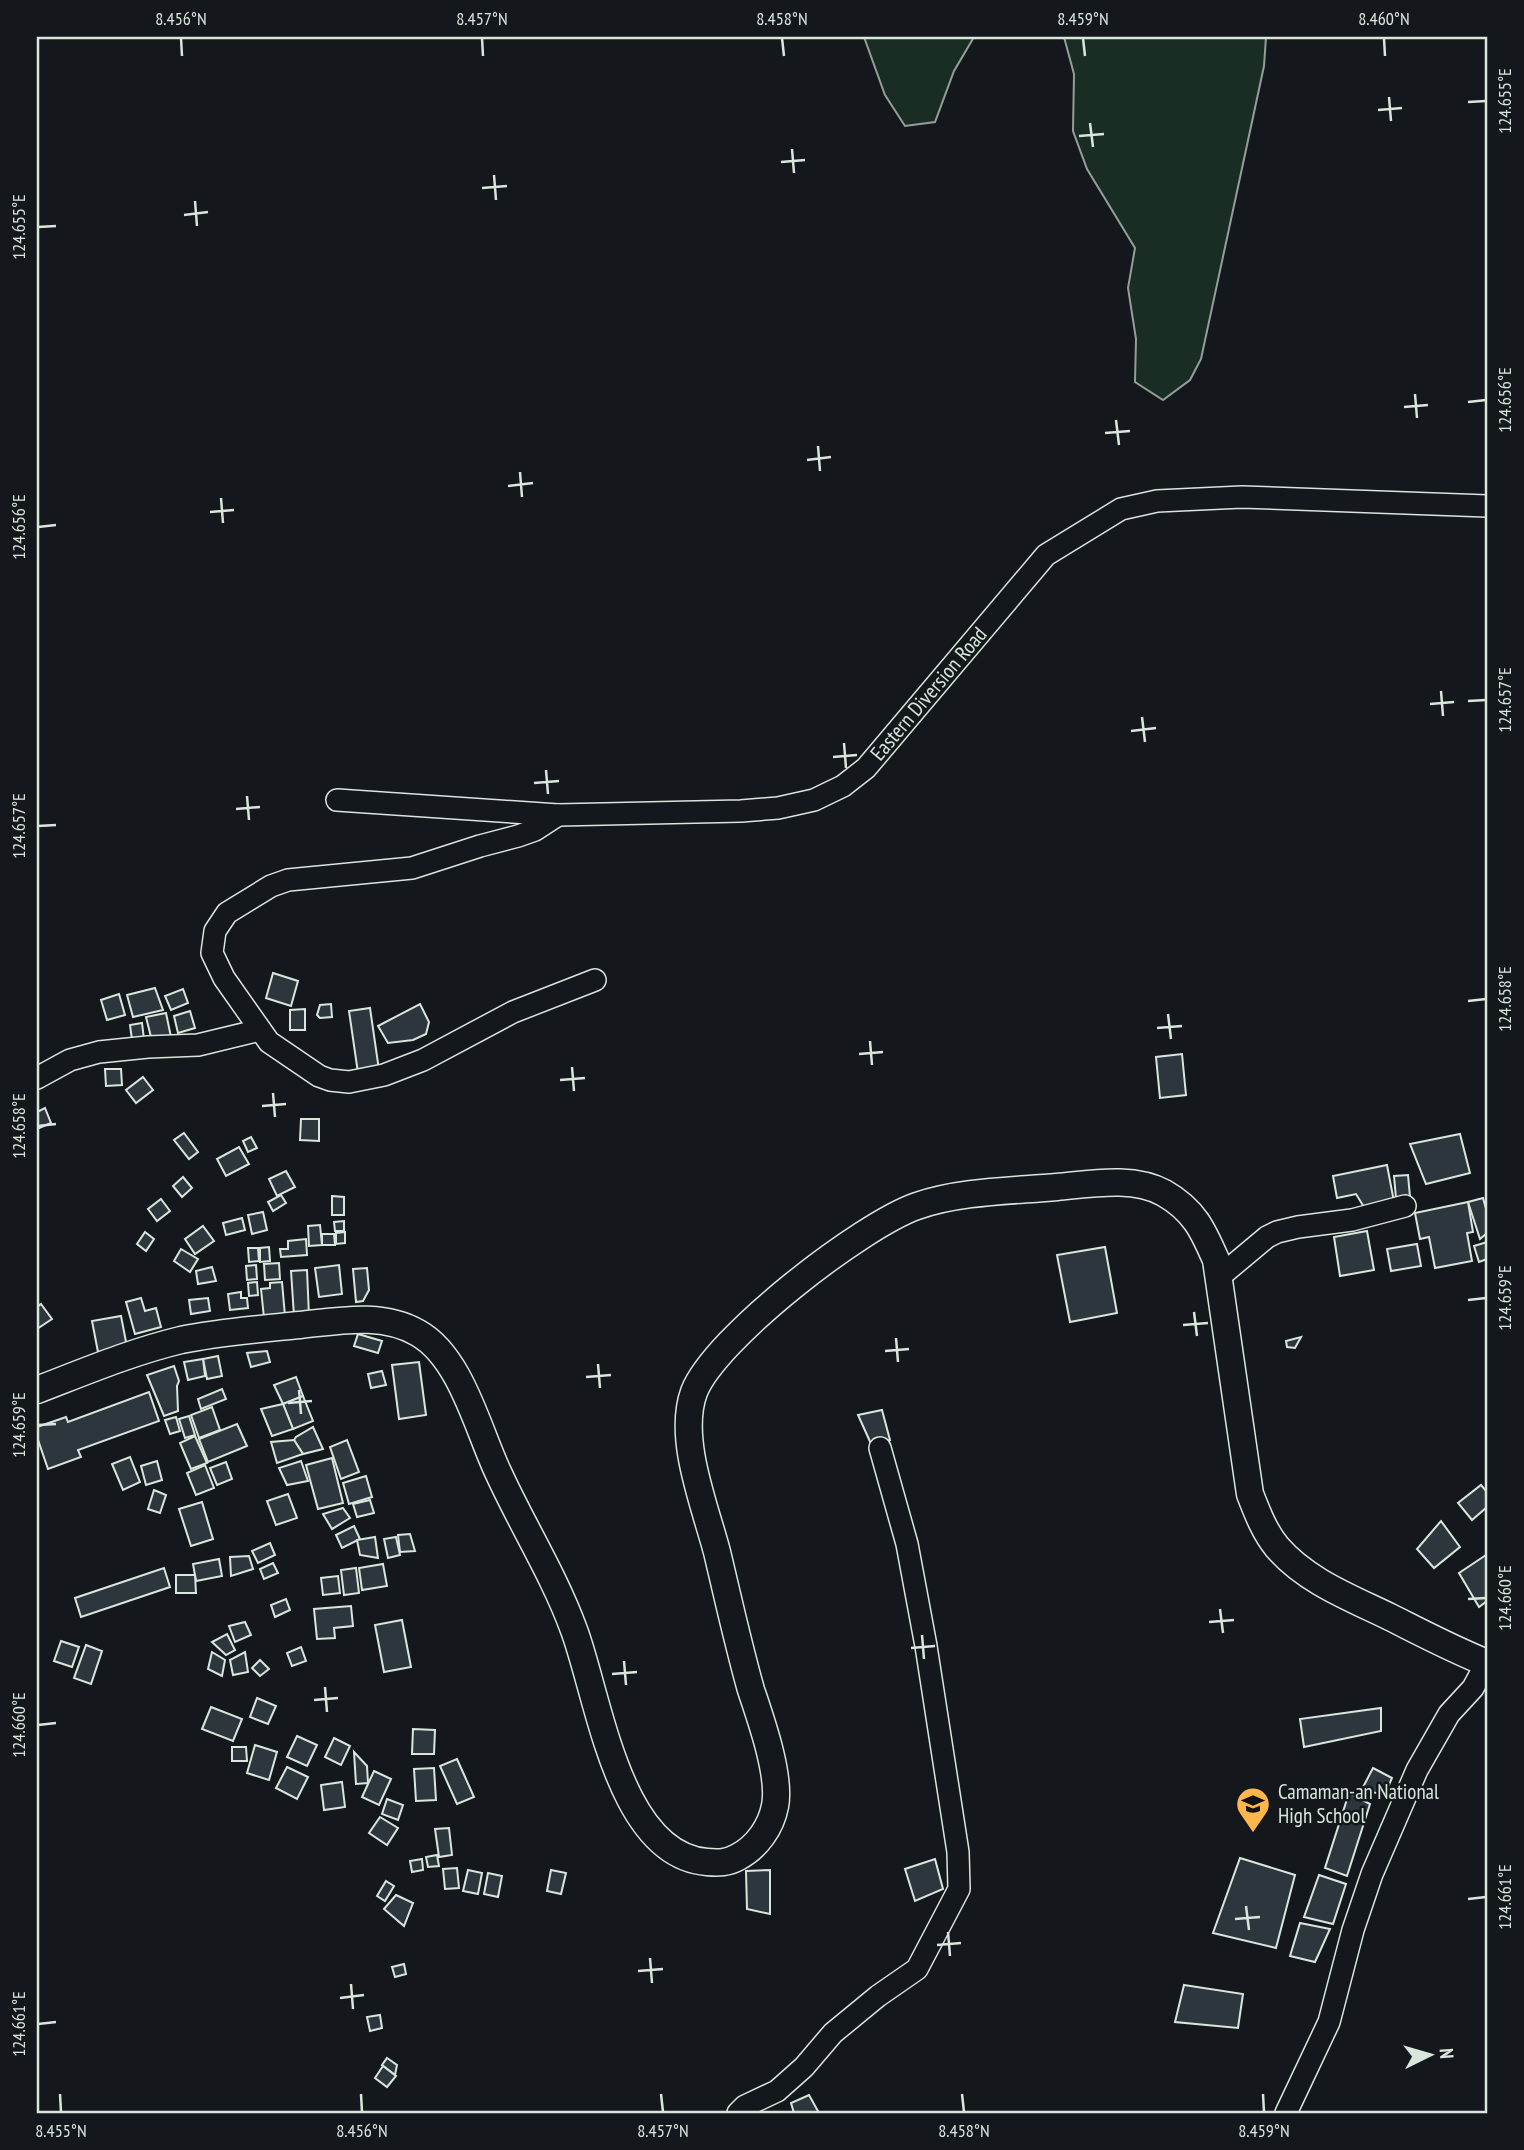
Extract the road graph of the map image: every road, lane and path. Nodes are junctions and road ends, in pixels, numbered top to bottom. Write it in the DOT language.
graph roads {
  1 [pos="1487,506"];
  2 [pos="337,800"];
  3 [pos="558,816"];
  4 [pos="595,980"];
  5 [pos="260,1030"];
  6 [pos="37,1078"];
  7 [pos="1405,1206"];
  8 [pos="1218,1278"];
  9 [pos="37,1390"];
  10 [pos="880,1448"];
  11 [pos="1487,1662"];
  12 [pos="738,2113"];
  13 [pos="1286,2113"];
  1 -- 3 [label="street, Eastern Diversion Road"];
  2 -- 3 [label="street, Eastern Diversion Road"];
  3 -- 5 [label="street"];
  4 -- 5 [label="street"];
  5 -- 6 [label="street"];
  7 -- 8 [label="street"];
  8 -- 9 [label="main road"];
  8 -- 11 [label="main road"];
  10 -- 12 [label="street"];
  11 -- 13 [label="street"];
}
